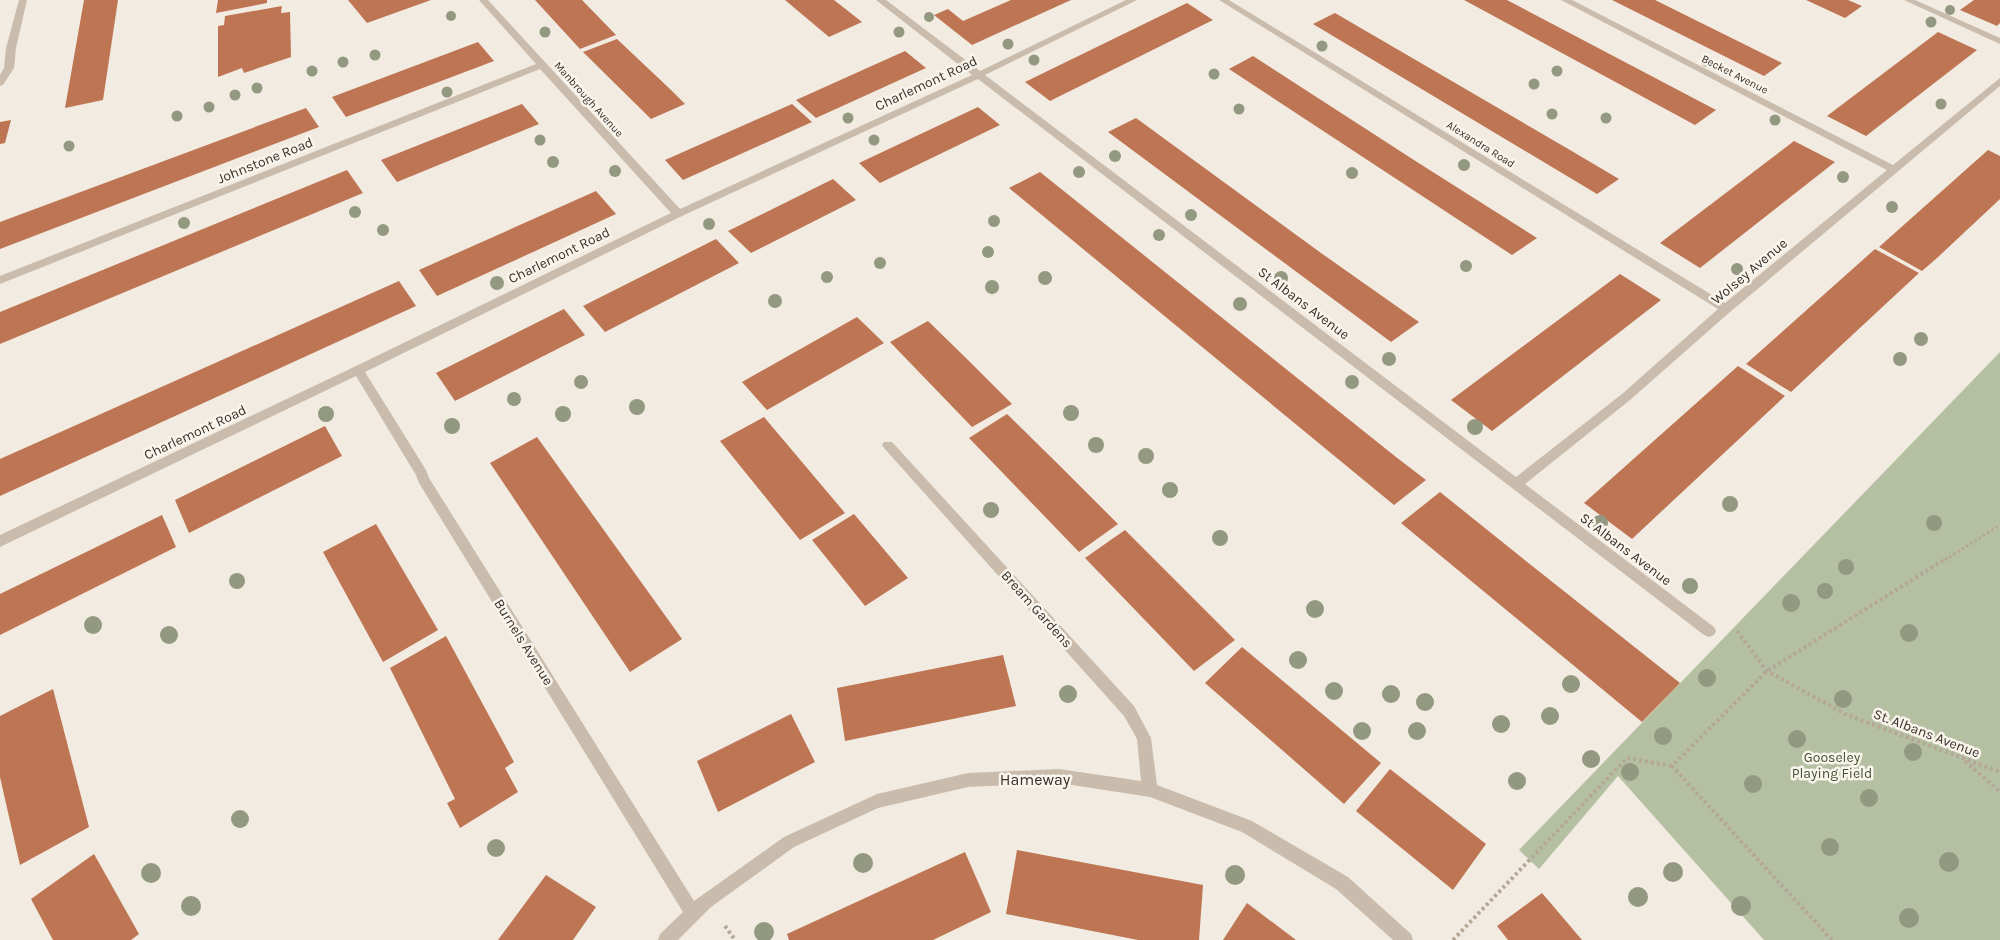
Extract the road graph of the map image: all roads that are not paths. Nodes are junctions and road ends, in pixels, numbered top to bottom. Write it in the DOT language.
graph roads {
  1 [pos="23,0"];
  2 [pos="483,0"];
  3 [pos="880,0"];
  4 [pos="1133,0"];
  5 [pos="1223,0"];
  6 [pos="1565,0"];
  7 [pos="1908,0"];
  8 [pos="2000,41"];
  9 [pos="541,65"];
  10 [pos="979,75"];
  11 [pos="2000,81"];
  12 [pos="0,83"];
  13 [pos="1894,169"];
  14 [pos="678,214"];
  15 [pos="0,280"];
  16 [pos="1726,309"];
  17 [pos="358,370"];
  18 [pos="888,445"];
  19 [pos="1516,484"];
  20 [pos="0,541"];
  21 [pos="1709,631"];
  22 [pos="1150,790"];
  23 [pos="692,912"];
  24 [pos="666,940"];
  25 [pos="1405,940"];
  1 -- 12 [label="street"];
  2 -- 9 [label="street, Manbrough Avenue"];
  3 -- 10 [label="street, St Albans Avenue"];
  4 -- 10 [label="street, Charlemont Road"];
  5 -- 16 [label="street, Alexandra Road"];
  6 -- 13 [label="street, Becket Avenue"];
  7 -- 8 [label="street"];
  9 -- 14 [label="street, Manbrough Avenue"];
  9 -- 15 [label="street, Johnstone Road"];
  10 -- 14 [label="street, Charlemont Road"];
  10 -- 19 [label="street, St Albans Avenue"];
  11 -- 13 [label="street, Wolsey Avenue"];
  13 -- 16 [label="street, Wolsey Avenue"];
  14 -- 17 [label="street, Charlemont Road"];
  16 -- 19 [label="street, Wolsey Avenue"];
  17 -- 20 [label="street, Charlemont Road"];
  17 -- 23 [label="street, Burnels Avenue"];
  18 -- 22 [label="street, Bream Gardens"];
  19 -- 21 [label="street, St Albans Avenue"];
  22 -- 23 [label="street, Hameway"];
  22 -- 25 [label="street, Hameway"];
  23 -- 24 [label="street, Hameway"];
}
